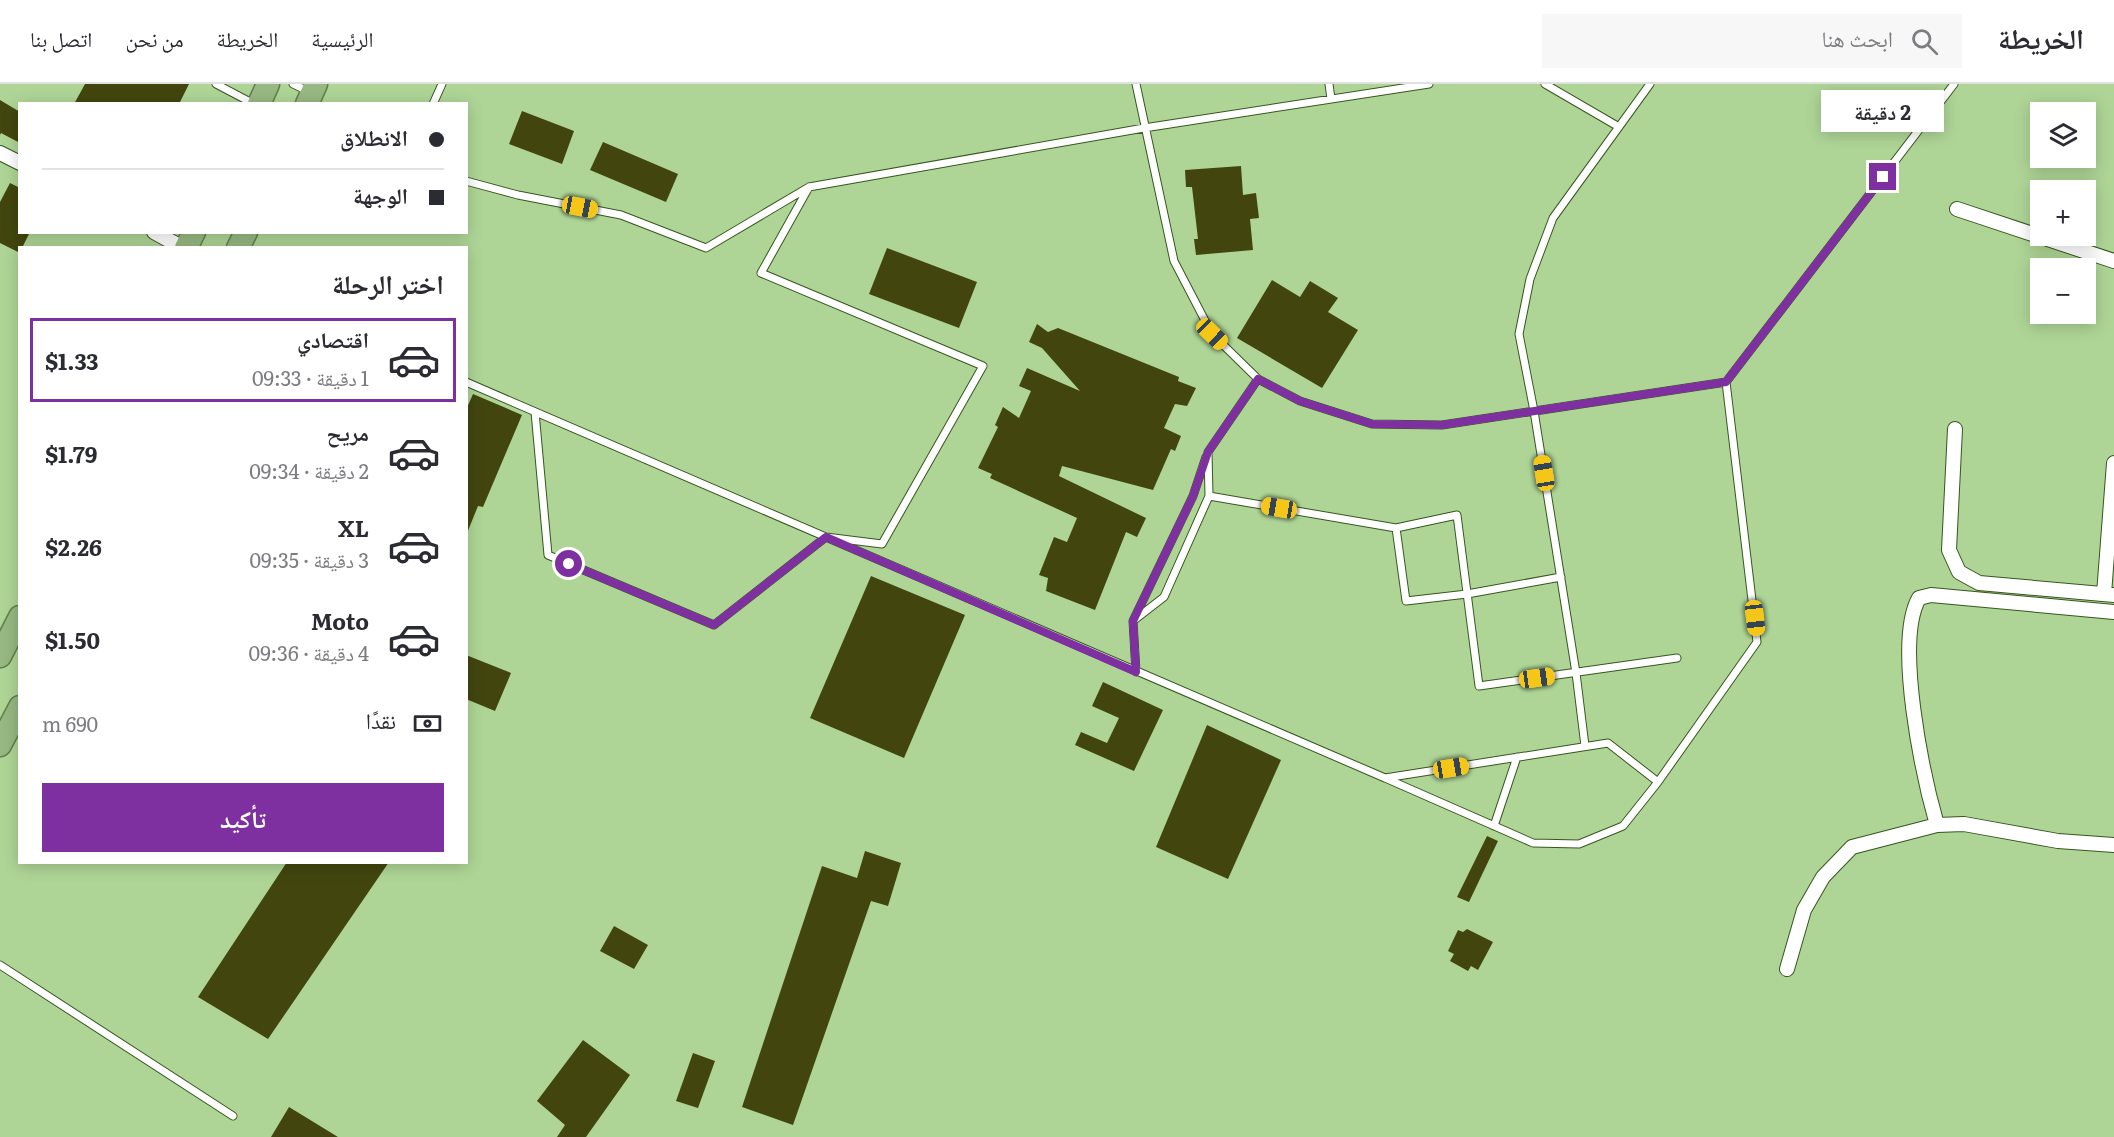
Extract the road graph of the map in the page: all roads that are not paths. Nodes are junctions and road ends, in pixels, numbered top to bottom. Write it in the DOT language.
graph roads {
  1 [pos="216,84"];
  2 [pos="268,84"];
  3 [pos="442,84"];
  4 [pos="1136,84"];
  5 [pos="1329,84"];
  6 [pos="1429,84"];
  7 [pos="1545,84"];
  8 [pos="1650,84"];
  9 [pos="1954,84"];
  10 [pos="1331,99"];
  11 [pos="253,102"];
  12 [pos="258,102"];
  13 [pos="435,102"];
  14 [pos="1619,127"];
  15 [pos="1144,128"];
  16 [pos="0,153"];
  17 [pos="18,162"];
  18 [pos="468,182"];
  19 [pos="809,187"];
  20 [pos="1957,209"];
  21 [pos="158,234"];
  22 [pos="181,246"];
  23 [pos="2114,261"];
  24 [pos="1258,379"];
  25 [pos="1726,382"];
  26 [pos="468,383"];
  27 [pos="1534,411"];
  28 [pos="535,412"];
  29 [pos="1955,429"];
  30 [pos="1208,452"];
  31 [pos="2114,463"];
  32 [pos="1209,496"];
  33 [pos="1396,528"];
  34 [pos="826,537"];
  35 [pos="1561,577"];
  36 [pos="1467,594"];
  37 [pos="2109,594"];
  38 [pos="2114,612"];
  39 [pos="18,620"];
  40 [pos="1133,621"];
  41 [pos="0,656"];
  42 [pos="1677,658"];
  43 [pos="1136,672"];
  44 [pos="1576,673"];
  45 [pos="18,711"];
  46 [pos="0,745"];
  47 [pos="1585,746"];
  48 [pos="1517,757"];
  49 [pos="1385,778"];
  50 [pos="1658,782"];
  51 [pos="1937,825"];
  52 [pos="1494,826"];
  53 [pos="2114,845"];
  54 [pos="0,965"];
  55 [pos="1787,969"];
  56 [pos="233,1116"];
  1 -- 11 [label="lane"];
  2 -- 12 [label="highway"];
  3 -- 13 [label="lane"];
  4 -- 15 [label="lane"];
  5 -- 10 [label="lane"];
  6 -- 10 [label="lane"];
  7 -- 14 [label="lane"];
  8 -- 14 [label="lane"];
  9 -- 25 [label="lane"];
  10 -- 15 [label="lane"];
  14 -- 27 [label="lane"];
  15 -- 19 [label="lane"];
  15 -- 24 [label="lane"];
  16 -- 17 [label="street"];
  18 -- 19 [label="lane"];
  19 -- 34 [label="lane"];
  20 -- 23 [label="street"];
  21 -- 22 [label="street"];
  24 -- 27 [label="lane"];
  24 -- 30 [label="lane"];
  25 -- 27 [label="lane"];
  25 -- 50 [label="lane"];
  26 -- 28 [label="lane"];
  27 -- 35 [label="lane"];
  28 -- 34 [label="lane"];
  28 -- 34 [label="lane"];
  29 -- 37 [label="street"];
  30 -- 32 [label="lane"];
  30 -- 40 [label="lane"];
  31 -- 37 [label="street"];
  32 -- 33 [label="lane"];
  32 -- 40 [label="lane"];
  33 -- 36 [label="lane"];
  33 -- 36 [label="lane"];
  34 -- 43 [label="lane"];
  35 -- 36 [label="lane"];
  35 -- 44 [label="lane"];
  36 -- 44 [label="lane"];
  38 -- 51 [label="street"];
  39 -- 41 [label="highway"];
  40 -- 43 [label="lane"];
  42 -- 44 [label="lane"];
  43 -- 49 [label="lane"];
  44 -- 47 [label="lane"];
  45 -- 46 [label="highway"];
  47 -- 48 [label="lane"];
  47 -- 50 [label="lane"];
  48 -- 49 [label="lane"];
  48 -- 52 [label="lane"];
  49 -- 52 [label="lane"];
  50 -- 52 [label="lane"];
  51 -- 53 [label="street"];
  51 -- 55 [label="street"];
  54 -- 56 [label="lane"];
}
